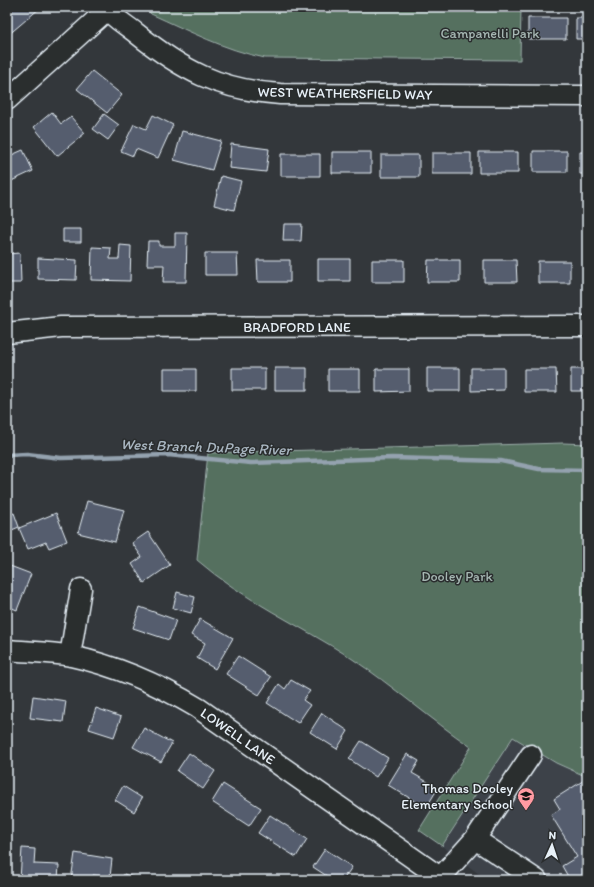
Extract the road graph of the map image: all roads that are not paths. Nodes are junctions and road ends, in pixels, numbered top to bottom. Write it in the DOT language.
graph roads {
  1 [pos="106,8"];
  2 [pos="587,96"];
  3 [pos="7,100"];
  4 [pos="587,326"];
  5 [pos="7,333"];
  6 [pos="81,589"];
  7 [pos="7,650"];
  8 [pos="70,656"];
  9 [pos="531,755"];
  10 [pos="475,839"];
  11 [pos="442,879"];
  12 [pos="537,880"];
  1 -- 2 [label="street, WEST WEATHERSFIELD WAY"];
  1 -- 3 [label="street"];
  4 -- 5 [label="street, BRADFORD LANE"];
  6 -- 8 [label="street"];
  7 -- 8 [label="street, LOWELL LANE"];
  8 -- 11 [label="street, LOWELL LANE"];
  9 -- 10 [label="street"];
  10 -- 11 [label="street"];
  10 -- 12 [label="street"];
}
